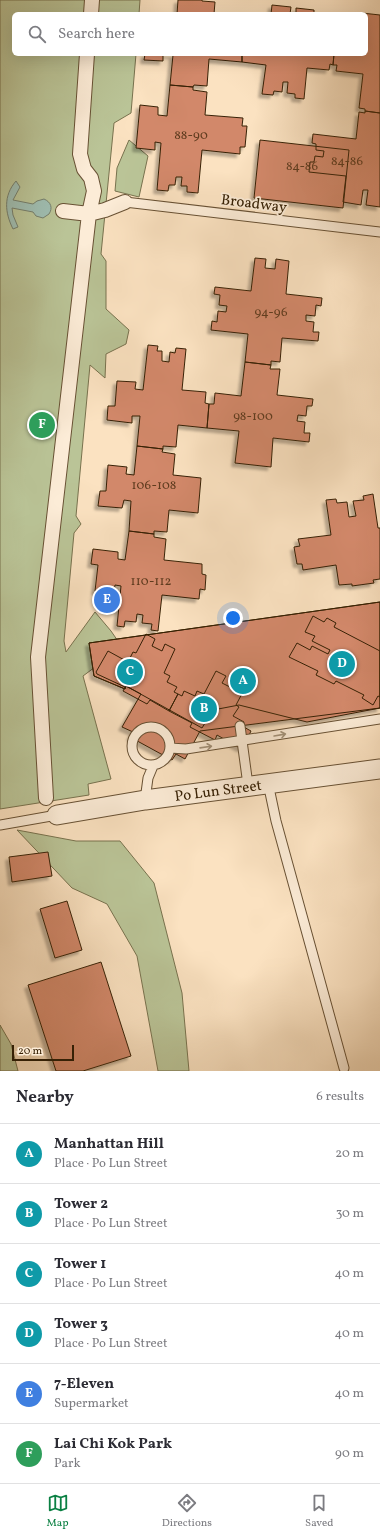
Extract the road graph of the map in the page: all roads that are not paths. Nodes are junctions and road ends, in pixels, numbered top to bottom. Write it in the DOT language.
graph roads {
  1 [pos="92,0"];
  2 [pos="91,12"];
  3 [pos="87,56"];
  4 [pos="125,202"];
  5 [pos="63,211"];
  6 [pos="89,214"];
  7 [pos="380,232"];
  8 [pos="380,719"];
  9 [pos="240,726"];
  10 [pos="242,742"];
  11 [pos="170,748"];
  12 [pos="153,766"];
  13 [pos="380,769"];
  14 [pos="268,783"];
  15 [pos="248,785"];
  16 [pos="46,798"];
  17 [pos="145,800"];
  18 [pos="57,815"];
  19 [pos="0,825"];
  20 [pos="344,1068"];
  1 -- 2 [label="street"];
  3 -- 6 [label="street"];
  4 -- 6 [label="street"];
  4 -- 7 [label="lane, Broadway"];
  5 -- 6 [label="street"];
  6 -- 16 [label="street"];
  10 -- 8 [label="lane, one-way"];
  9 -- 10 [label="lane"];
  11 -- 10 [label="lane, one-way"];
  10 -- 15 [label="lane"];
  11 -- 12 [label="lane"];
  11 -- 12 [label="lane"];
  12 -- 17 [label="lane"];
  13 -- 14 [label="street, Po Lun Street"];
  14 -- 15 [label="street, Po Lun Street"];
  14 -- 20 [label="lane"];
  15 -- 17 [label="street, Po Lun Street"];
  17 -- 18 [label="street, Po Lun Street"];
  18 -- 19 [label="lane"];
}
